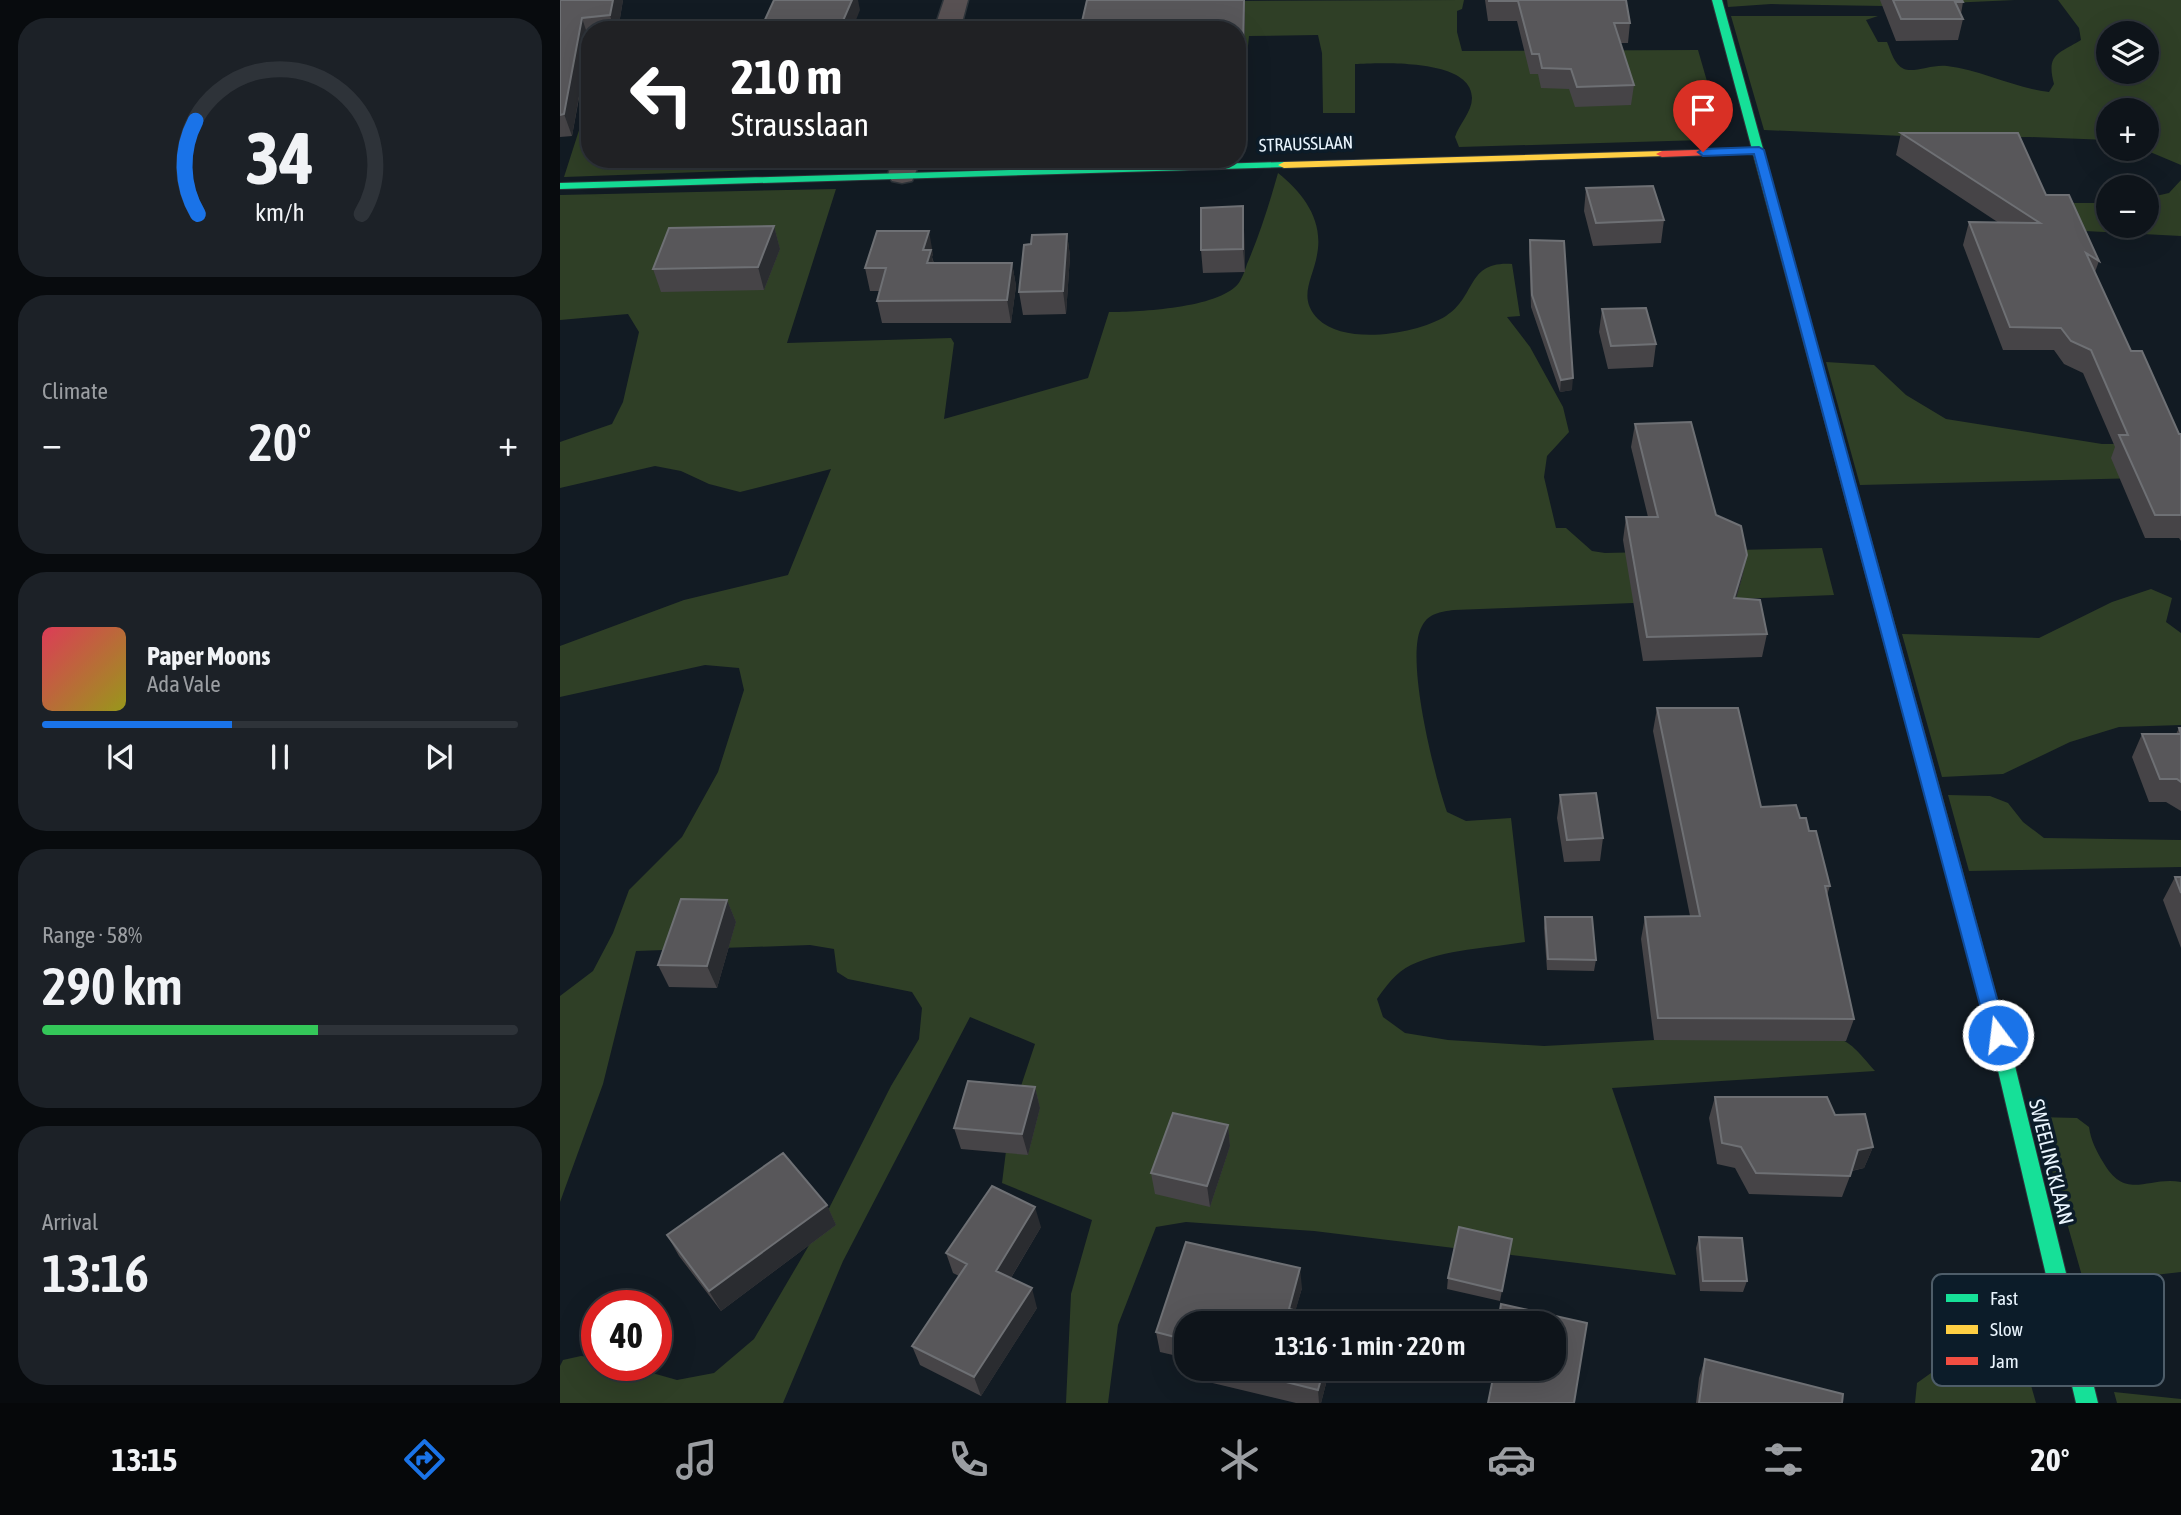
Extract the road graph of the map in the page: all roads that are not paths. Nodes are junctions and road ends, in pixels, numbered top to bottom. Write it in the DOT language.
graph roads {
  1 [pos="956,0"];
  2 [pos="1717,0"];
  3 [pos="950,21"];
  4 [pos="1759,150"];
  5 [pos="1246,160"];
  6 [pos="887,168"];
  7 [pos="560,186"];
  8 [pos="2056,1274"];
  1 -- 3 [label="street"];
  2 -- 4 [label="street, SWEELINCKLAAN"];
  4 -- 5 [label="street, STRAUSSLAAN"];
  4 -- 8 [label="street, SWEELINCKLAAN"];
  6 -- 7 [label="street, STRAUSSLAAN"];
}
